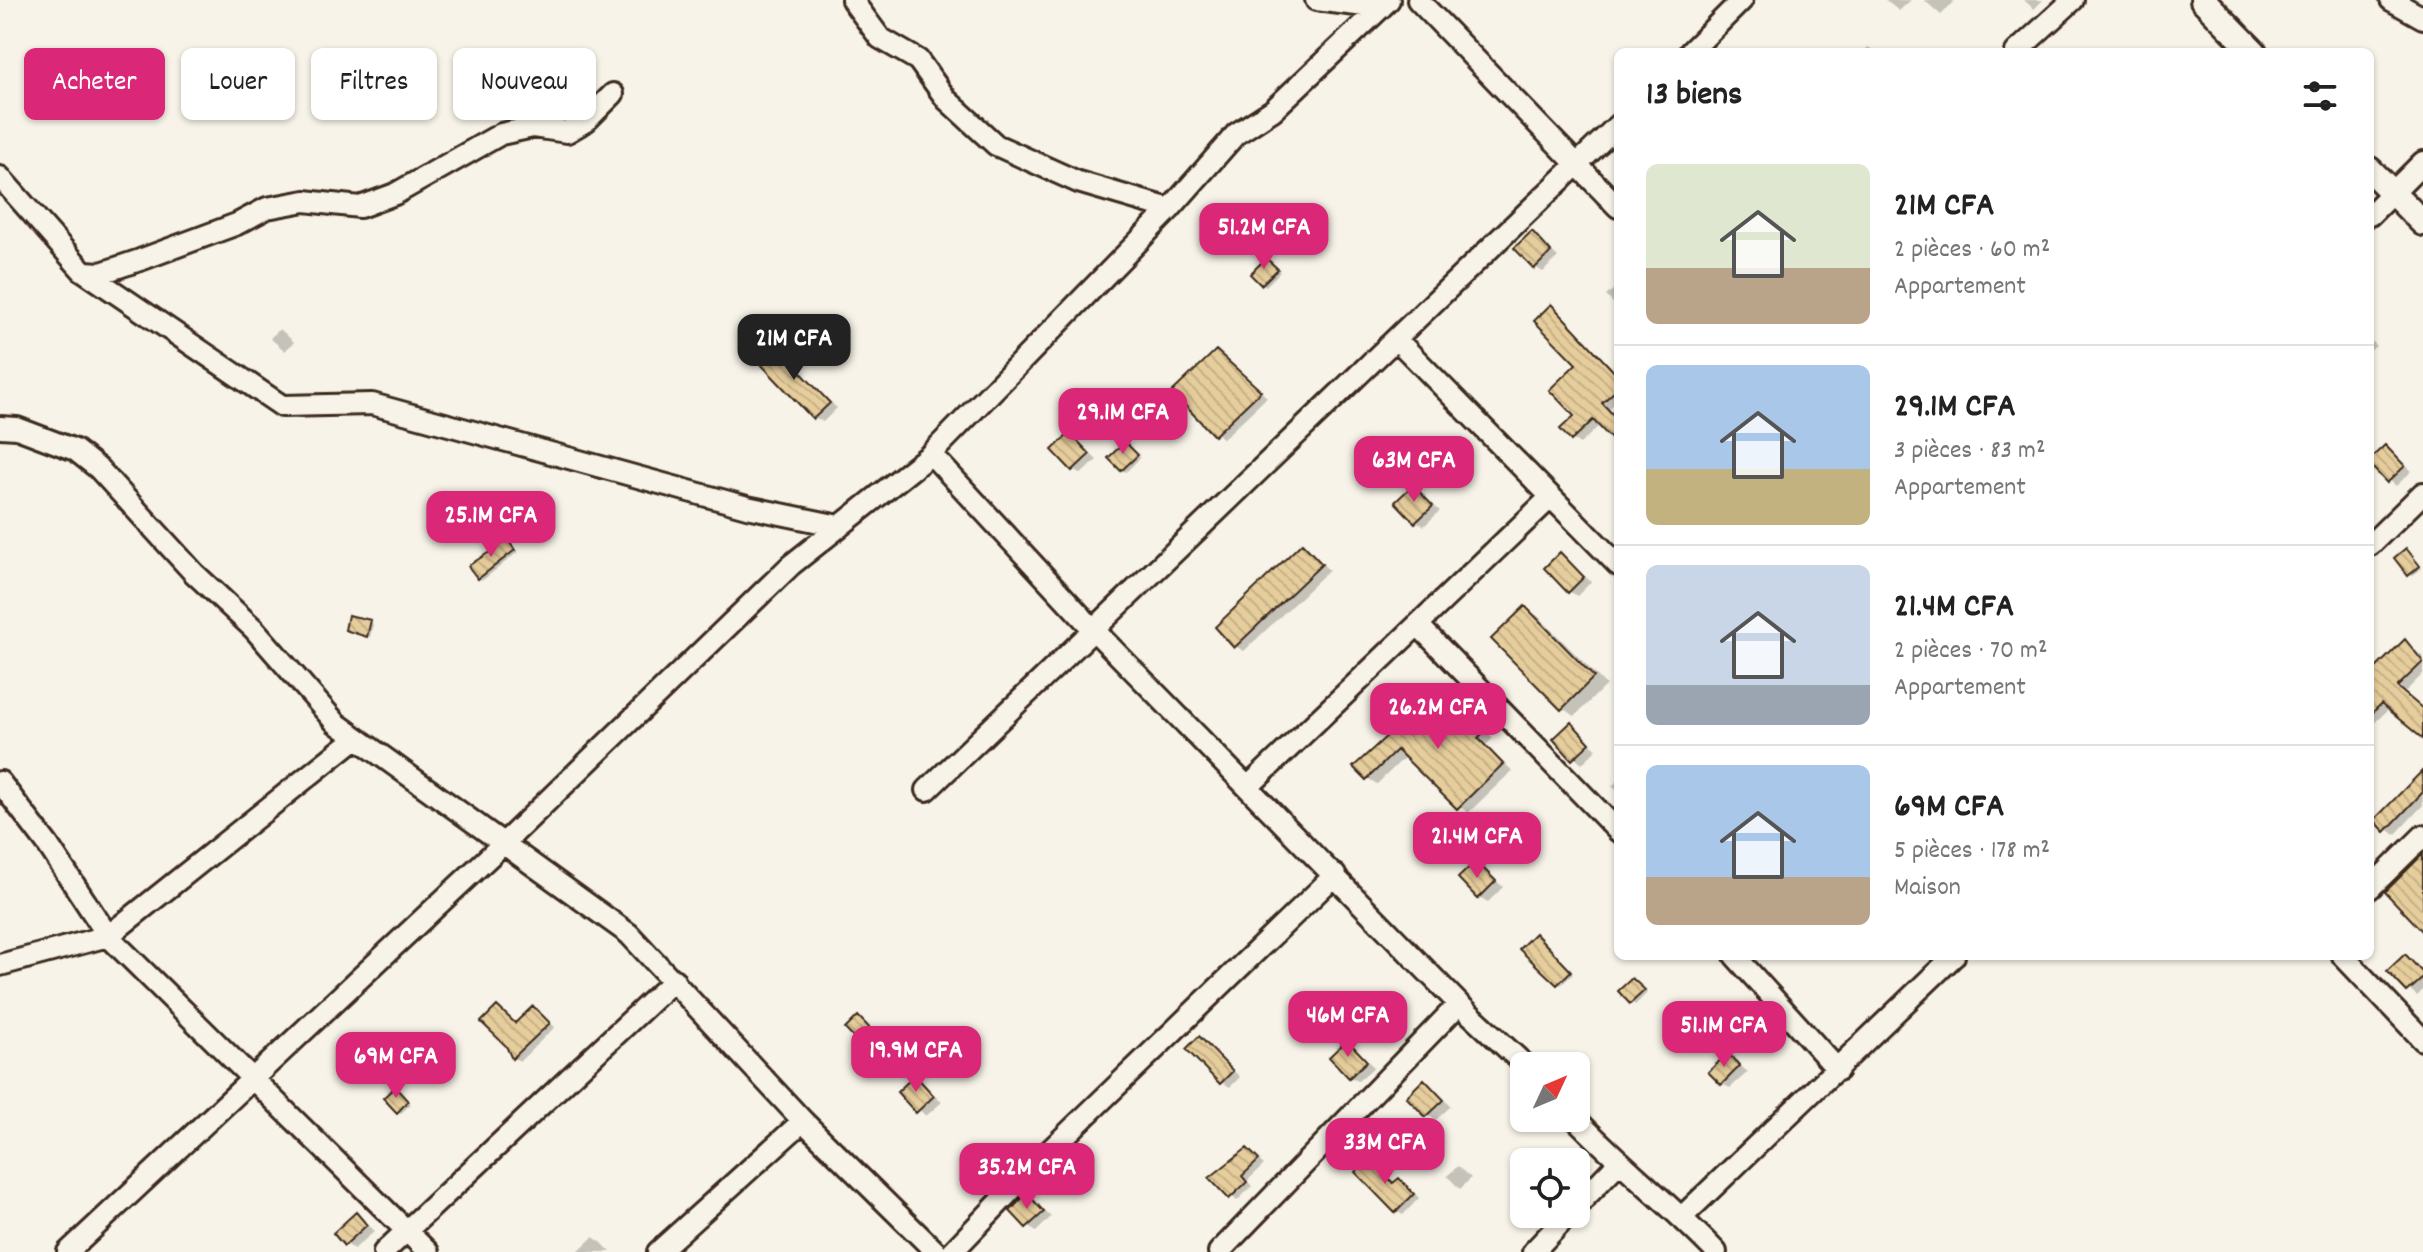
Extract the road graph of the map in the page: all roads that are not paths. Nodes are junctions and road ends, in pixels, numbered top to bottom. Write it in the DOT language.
graph roads {
  1 [pos="852,0"];
  2 [pos="1316,0"];
  3 [pos="1418,0"];
  4 [pos="1742,0"];
  5 [pos="2073,0"];
  6 [pos="2203,0"];
  7 [pos="2397,2"];
  8 [pos="1385,4"];
  9 [pos="2423,18"];
  10 [pos="1694,48"];
  11 [pos="2020,48"];
  12 [pos="2250,48"];
  13 [pos="613,94"];
  14 [pos="1614,129"];
  15 [pos="2423,162"];
  16 [pos="1578,165"];
  17 [pos="2374,174"];
  18 [pos="0,177"];
  19 [pos="2393,194"];
  20 [pos="1614,203"];
  21 [pos="1170,209"];
  22 [pos="2374,211"];
  23 [pos="2423,223"];
  24 [pos="85,272"];
  25 [pos="1396,339"];
  26 [pos="0,427"];
  27 [pos="931,454"];
  28 [pos="2423,493"];
  29 [pos="1551,497"];
  30 [pos="839,526"];
  31 [pos="2374,541"];
  32 [pos="1614,561"];
  33 [pos="1418,625"];
  34 [pos="1093,629"];
  35 [pos="356,738"];
  36 [pos="0,782"];
  37 [pos="1248,787"];
  38 [pos="927,790"];
  39 [pos="1614,827"];
  40 [pos="2423,836"];
  41 [pos="505,842"];
  42 [pos="1335,875"];
  43 [pos="2374,884"];
  44 [pos="108,936"];
  45 [pos="1739,960"];
  46 [pos="1950,960"];
  47 [pos="2347,960"];
  48 [pos="0,965"];
  49 [pos="674,980"];
  50 [pos="1459,1004"];
  51 [pos="2423,1040"];
  52 [pos="1511,1052"];
  53 [pos="1838,1070"];
  54 [pos="251,1079"];
  55 [pos="803,1121"];
  56 [pos="1588,1132"];
  57 [pos="1618,1163"];
  58 [pos="1590,1192"];
  59 [pos="1682,1217"];
  60 [pos="1556,1228"];
  61 [pos="408,1230"];
  62 [pos="68,1252"];
  63 [pos="384,1252"];
  64 [pos="428,1252"];
  65 [pos="658,1252"];
  66 [pos="936,1252"];
  67 [pos="952,1252"];
  68 [pos="1219,1252"];
  69 [pos="1533,1252"];
  70 [pos="1716,1252"];
  1 -- 21 [label="street"];
  2 -- 8 [label="street"];
  3 -- 16 [label="street"];
  4 -- 10 [label="street"];
  5 -- 11 [label="street"];
  6 -- 12 [label="street"];
  7 -- 9 [label="street"];
  8 -- 21 [label="street"];
  13 -- 24 [label="street"];
  14 -- 16 [label="street"];
  15 -- 19 [label="street"];
  16 -- 20 [label="street"];
  16 -- 25 [label="street"];
  17 -- 19 [label="street"];
  18 -- 24 [label="street"];
  19 -- 22 [label="street"];
  19 -- 23 [label="street"];
  21 -- 27 [label="street"];
  24 -- 30 [label="street"];
  25 -- 29 [label="street"];
  25 -- 34 [label="street"];
  26 -- 35 [label="street"];
  27 -- 30 [label="street"];
  27 -- 34 [label="street"];
  28 -- 31 [label="street"];
  29 -- 32 [label="street"];
  29 -- 33 [label="street"];
  30 -- 41 [label="street"];
  33 -- 37 [label="street"];
  33 -- 39 [label="street"];
  34 -- 37 [label="street"];
  34 -- 38 [label="street"];
  35 -- 41 [label="street"];
  35 -- 44 [label="street"];
  36 -- 44 [label="street"];
  37 -- 42 [label="street"];
  40 -- 43 [label="street"];
  41 -- 49 [label="street"];
  41 -- 54 [label="street"];
  42 -- 50 [label="street"];
  42 -- 67 [label="street"];
  44 -- 48 [label="street"];
  44 -- 54 [label="street"];
  45 -- 53 [label="street"];
  46 -- 53 [label="street"];
  47 -- 51 [label="street"];
  49 -- 55 [label="street"];
  49 -- 61 [label="street"];
  50 -- 52 [label="street"];
  50 -- 68 [label="street"];
  53 -- 59 [label="street"];
  54 -- 61 [label="street"];
  54 -- 62 [label="street"];
  55 -- 65 [label="street"];
  55 -- 66 [label="street"];
  56 -- 57 [label="street"];
  57 -- 58 [label="street"];
  57 -- 59 [label="street"];
  59 -- 70 [label="street"];
  60 -- 69 [label="street"];
  61 -- 63 [label="street"];
  61 -- 64 [label="street"];
}
